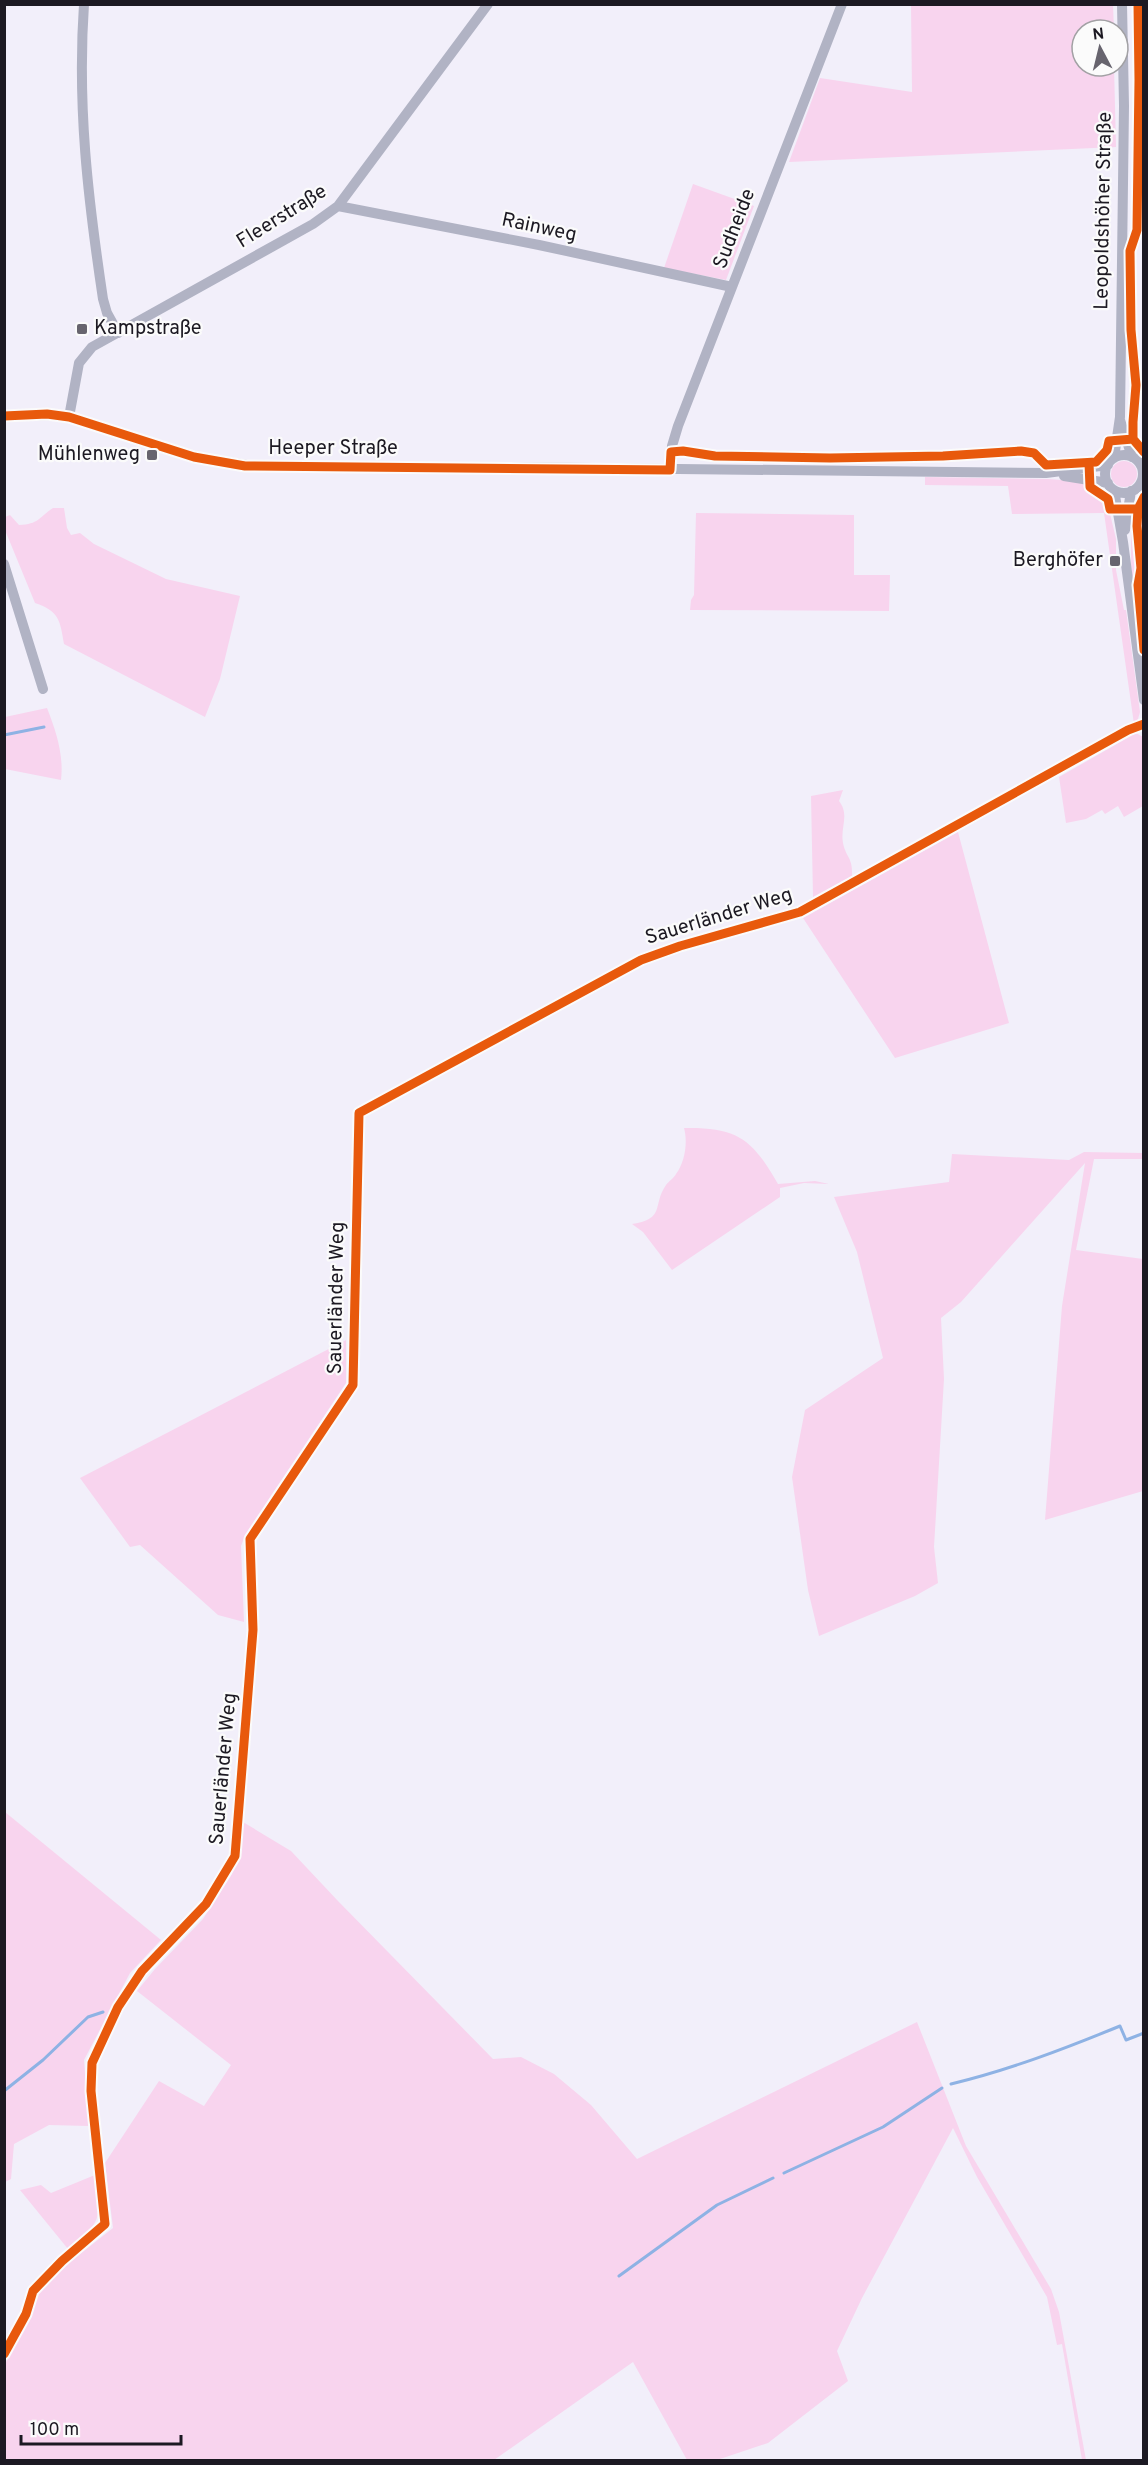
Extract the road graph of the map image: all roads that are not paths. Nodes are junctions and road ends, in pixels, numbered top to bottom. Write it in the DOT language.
graph roads {
  1 [pos="84,4"];
  2 [pos="488,4"];
  3 [pos="842,4"];
  4 [pos="1122,4"];
  5 [pos="338,206"];
  6 [pos="732,288"];
  7 [pos="118,333"];
  8 [pos="4,416"];
  9 [pos="69,417"];
  10 [pos="1119,417"];
  11 [pos="1111,461"];
  12 [pos="1139,462"];
  13 [pos="670,470"];
  14 [pos="1046,473"];
  15 [pos="1142,483"];
  16 [pos="1111,487"];
  17 [pos="1131,491"];
  18 [pos="1123,542"];
  19 [pos="4,564"];
  20 [pos="44,689"];
  21 [pos="1143,700"];
  22 [pos="1143,724"];
  23 [pos="4,2354"];
  1 -- 7 [label="street"];
  2 -- 5 [label="street, Fleerstraße"];
  3 -- 6 [label="street, Sudheide"];
  4 -- 10 [label="street, Leopoldshöher Straße"];
  5 -- 6 [label="street, Rainweg"];
  5 -- 7 [label="street, Fleerstraße"];
  6 -- 13 [label="street, Sudheide"];
  7 -- 9 [label="street, Fleerstraße"];
  8 -- 9 [label="street, Heeper Straße"];
  9 -- 13 [label="street, Heeper Straße"];
  10 -- 11 [label="street, Leopoldshöher Straße"];
  10 -- 12 [label="street, Leopoldshöher Straße"];
  11 -- 12 [label="street"];
  11 -- 14 [label="street, Heeper Straße"];
  11 -- 16 [label="street"];
  12 -- 15 [label="street"];
  13 -- 14 [label="street, Heeper Straße"];
  14 -- 16 [label="street, Heeper Straße"];
  15 -- 17 [label="street"];
  16 -- 17 [label="street"];
  16 -- 18 [label="street"];
  17 -- 18 [label="street"];
  18 -- 21 [label="street"];
  19 -- 20 [label="street"];
  22 -- 23 [label="street, Sauerländer Weg"];
}
